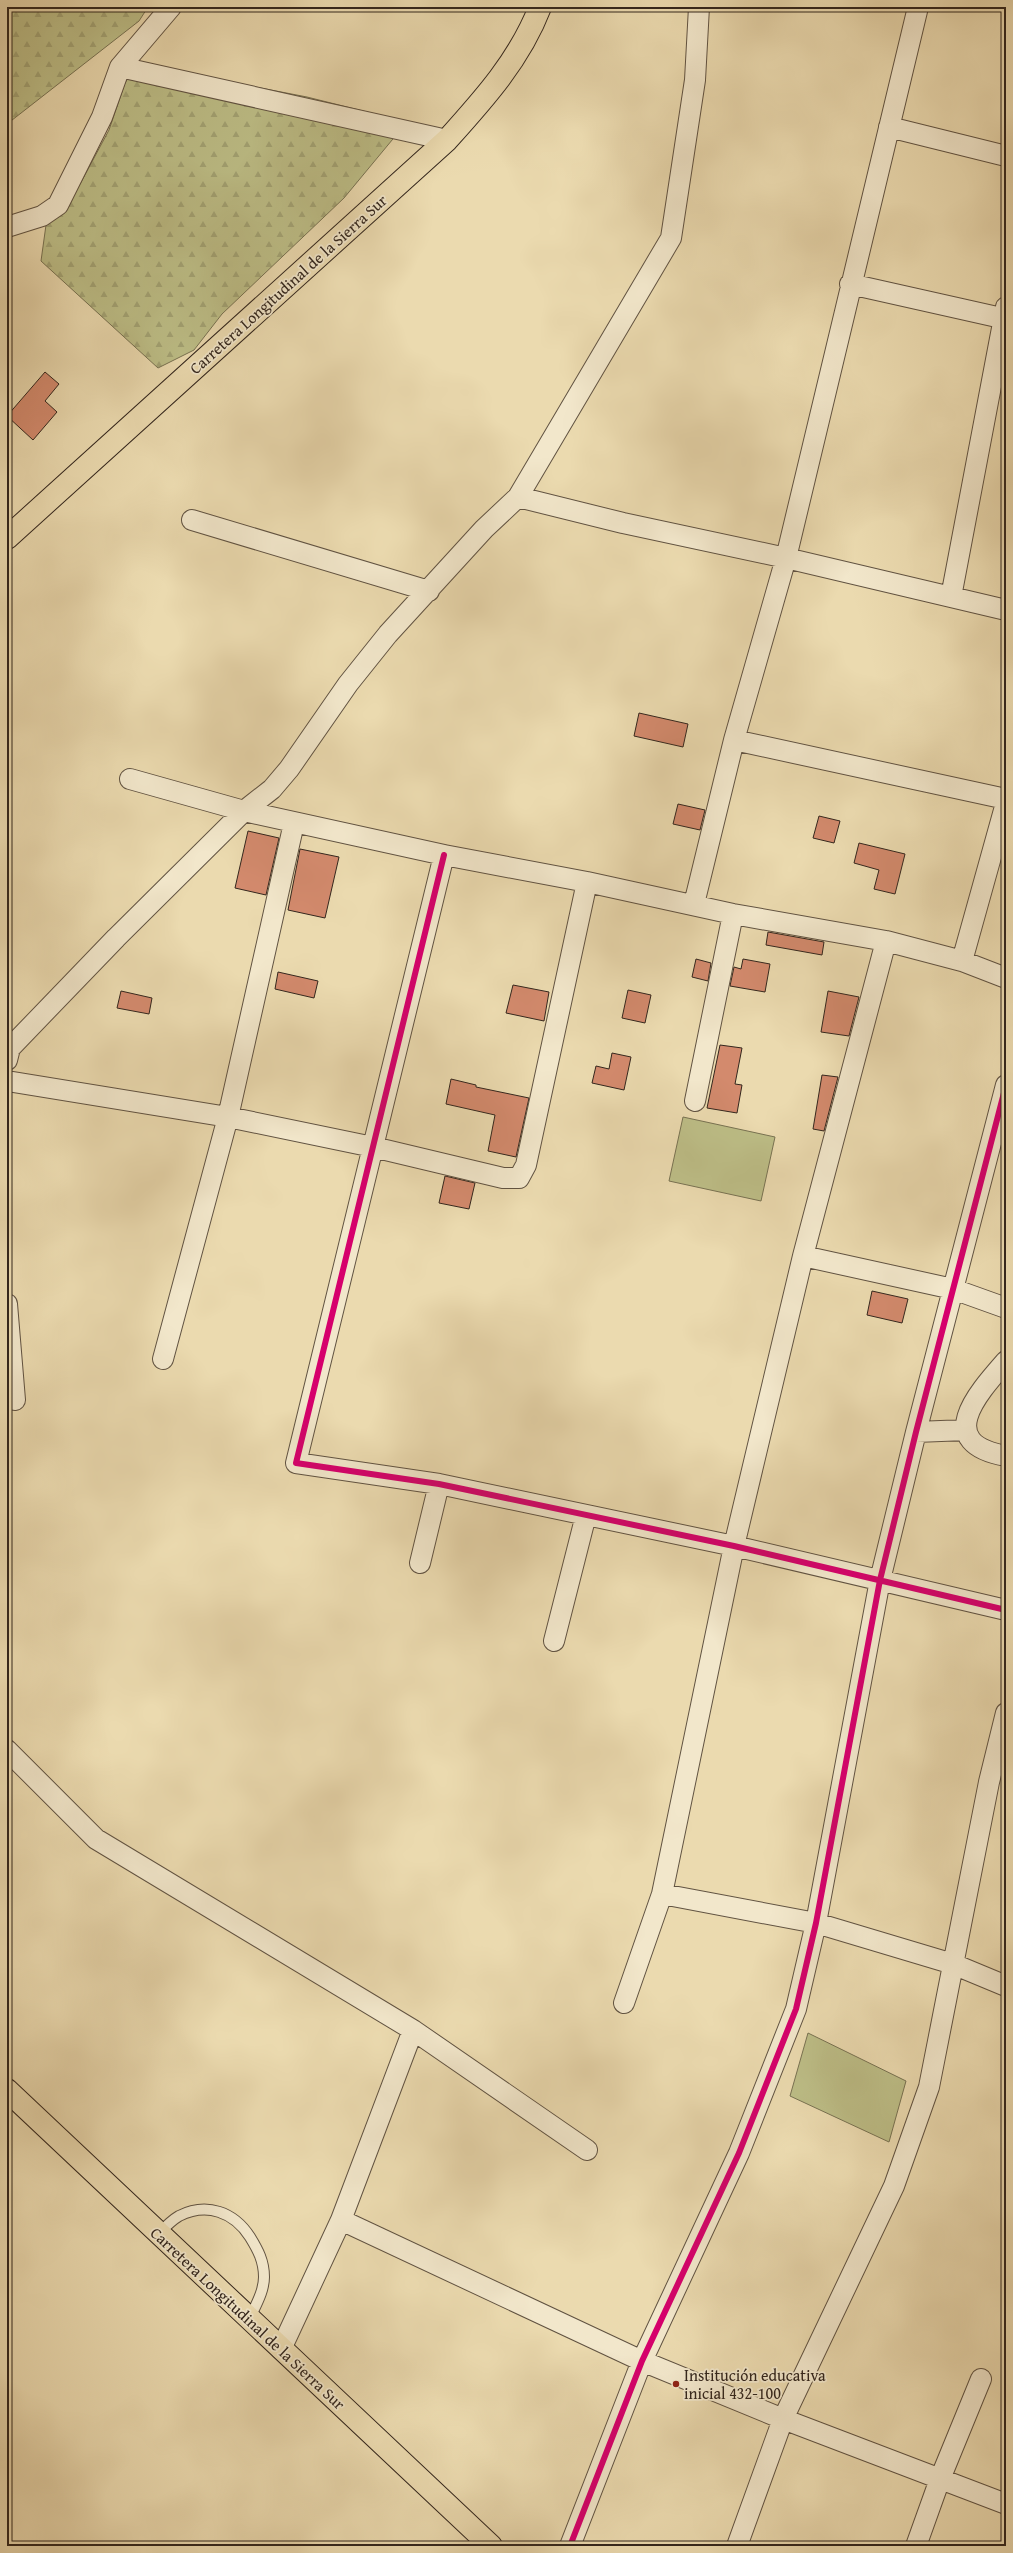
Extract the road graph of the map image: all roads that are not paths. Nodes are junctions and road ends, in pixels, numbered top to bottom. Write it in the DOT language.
graph roads {
  1 [pos="171,7"];
  2 [pos="538,7"];
  3 [pos="699,7"];
  4 [pos="918,7"];
  5 [pos="120,67"];
  6 [pos="889,127"];
  7 [pos="447,140"];
  8 [pos="1006,156"];
  9 [pos="7,228"];
  10 [pos="850,284"];
  11 [pos="1005,315"];
  12 [pos="518,497"];
  13 [pos="192,520"];
  14 [pos="7,538"];
  15 [pos="786,558"];
  16 [pos="429,591"];
  17 [pos="951,597"];
  18 [pos="1006,610"];
  19 [pos="734,740"];
  20 [pos="130,779"];
  21 [pos="1006,799"];
  22 [pos="1006,803"];
  23 [pos="244,811"];
  24 [pos="294,823"];
  25 [pos="444,855"];
  26 [pos="587,882"];
  27 [pos="694,904"];
  28 [pos="734,914"];
  29 [pos="886,942"];
  30 [pos="962,961"];
  31 [pos="1006,978"];
  32 [pos="7,1060"];
  33 [pos="7,1081"];
  34 [pos="1006,1085"];
  35 [pos="695,1101"];
  36 [pos="228,1117"];
  37 [pos="373,1147"];
  38 [pos="803,1256"];
  39 [pos="953,1289"];
  40 [pos="7,1304"];
  41 [pos="1006,1308"];
  42 [pos="162,1359"];
  43 [pos="1006,1361"];
  44 [pos="14,1400"];
  45 [pos="966,1430"];
  46 [pos="916,1432"];
  47 [pos="1006,1456"];
  48 [pos="439,1484"];
  49 [pos="586,1515"];
  50 [pos="734,1546"];
  51 [pos="420,1563"];
  52 [pos="880,1580"];
  53 [pos="1006,1610"];
  54 [pos="554,1641"];
  55 [pos="1006,1713"];
  56 [pos="7,1750"];
  57 [pos="998,1781"];
  58 [pos="662,1894"];
  59 [pos="816,1923"];
  60 [pos="953,1964"];
  61 [pos="1006,1986"];
  62 [pos="624,2003"];
  63 [pos="413,2030"];
  64 [pos="7,2090"];
  65 [pos="587,2150"];
  66 [pos="341,2220"];
  67 [pos="158,2234"];
  68 [pos="249,2320"];
  69 [pos="281,2349"];
  70 [pos="642,2361"];
  71 [pos="981,2379"];
  72 [pos="783,2419"];
  73 [pos="940,2479"];
  74 [pos="1006,2504"];
  75 [pos="491,2546"];
  76 [pos="570,2546"];
  77 [pos="737,2546"];
  78 [pos="916,2546"];
  1 -- 5 [label="street"];
  2 -- 7 [label="highway, Carretera Longitudinal de la Sierra Sur"];
  3 -- 12 [label="street"];
  4 -- 6 [label="street"];
  5 -- 7 [label="street"];
  5 -- 9 [label="street"];
  6 -- 8 [label="street"];
  6 -- 10 [label="street"];
  7 -- 14 [label="highway, Carretera Longitudinal de la Sierra Sur"];
  10 -- 11 [label="street"];
  10 -- 15 [label="street"];
  11 -- 17 [label="street"];
  12 -- 15 [label="street"];
  12 -- 16 [label="street"];
  13 -- 16 [label="street"];
  15 -- 17 [label="street"];
  15 -- 19 [label="street"];
  16 -- 23 [label="street"];
  17 -- 18 [label="street"];
  19 -- 21 [label="street"];
  19 -- 27 [label="street"];
  20 -- 23 [label="street"];
  22 -- 30 [label="street"];
  23 -- 24 [label="street"];
  23 -- 32 [label="street"];
  24 -- 25 [label="street"];
  24 -- 36 [label="street"];
  25 -- 26 [label="street"];
  25 -- 37 [label="street"];
  26 -- 27 [label="street"];
  26 -- 37 [label="street"];
  27 -- 28 [label="street"];
  28 -- 29 [label="street"];
  28 -- 35 [label="street"];
  29 -- 30 [label="street"];
  29 -- 38 [label="street"];
  30 -- 31 [label="street"];
  33 -- 36 [label="street"];
  34 -- 39 [label="street"];
  36 -- 37 [label="street"];
  36 -- 42 [label="street"];
  37 -- 48 [label="street"];
  38 -- 39 [label="street"];
  38 -- 50 [label="street"];
  39 -- 41 [label="street"];
  39 -- 46 [label="street"];
  40 -- 44 [label="street"];
  43 -- 45 [label="street"];
  45 -- 46 [label="street"];
  45 -- 47 [label="street"];
  46 -- 52 [label="street"];
  48 -- 49 [label="street"];
  48 -- 51 [label="street"];
  49 -- 50 [label="street"];
  49 -- 54 [label="street"];
  50 -- 52 [label="street"];
  50 -- 58 [label="street"];
  52 -- 53 [label="street"];
  52 -- 59 [label="street"];
  55 -- 57 [label="street"];
  56 -- 63 [label="street"];
  57 -- 60 [label="street"];
  58 -- 59 [label="street"];
  58 -- 62 [label="street"];
  59 -- 60 [label="street"];
  59 -- 70 [label="street"];
  60 -- 61 [label="street"];
  60 -- 72 [label="street"];
  63 -- 65 [label="street"];
  63 -- 66 [label="street"];
  64 -- 67 [label="highway, Carretera Longitudinal de la Sierra Sur"];
  66 -- 69 [label="street"];
  66 -- 70 [label="street"];
  67 -- 68 [label="highway, Carretera Longitudinal de la Sierra Sur"];
  67 -- 68 [label="lane"];
  68 -- 69 [label="highway, Carretera Longitudinal de la Sierra Sur"];
  69 -- 75 [label="highway, Carretera Longitudinal de la Sierra Sur"];
  70 -- 72 [label="street"];
  70 -- 76 [label="street"];
  71 -- 73 [label="street"];
  72 -- 73 [label="street"];
  72 -- 77 [label="street"];
  73 -- 74 [label="street"];
  73 -- 78 [label="street"];
}
